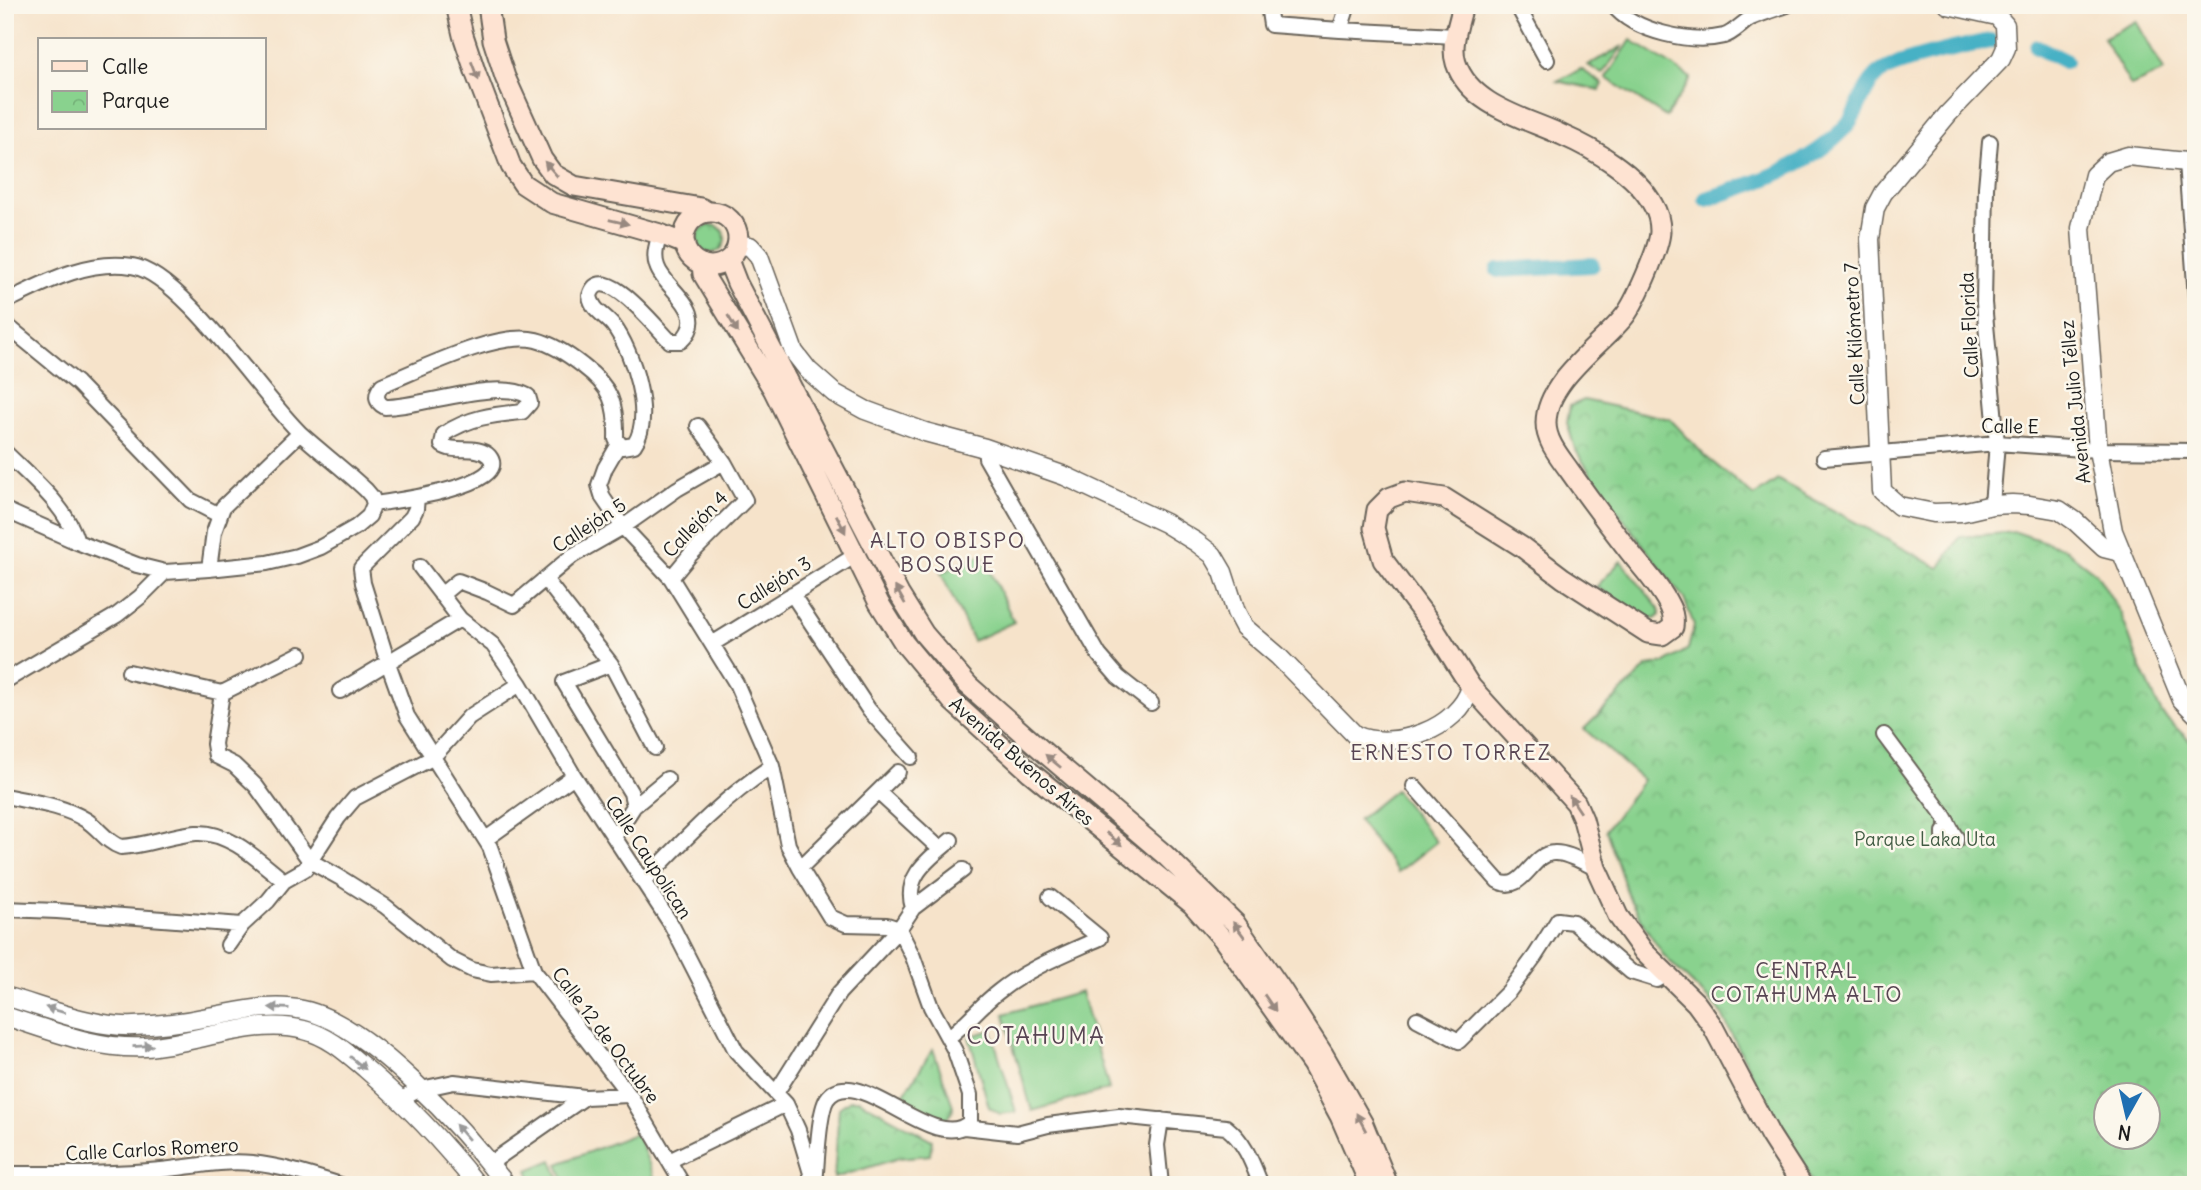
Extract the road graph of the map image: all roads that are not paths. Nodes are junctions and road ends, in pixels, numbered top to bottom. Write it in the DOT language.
graph roads {
  1 [pos="456,5"];
  2 [pos="488,5"];
  3 [pos="1268,5"];
  4 [pos="1348,5"];
  5 [pos="1463,5"];
  6 [pos="1517,5"];
  7 [pos="1613,5"];
  8 [pos="1787,5"];
  9 [pos="1948,5"];
  10 [pos="1340,30"];
  11 [pos="1455,36"];
  12 [pos="1547,60"];
  13 [pos="1990,142"];
  14 [pos="2191,162"];
  15 [pos="707,212"];
  16 [pos="660,234"];
  17 [pos="685,244"];
  18 [pos="733,252"];
  19 [pos="2195,258"];
  20 [pos="702,264"];
  21 [pos="2196,298"];
  22 [pos="5,302"];
  23 [pos="5,324"];
  24 [pos="698,426"];
  25 [pos="300,433"];
  26 [pos="1997,443"];
  27 [pos="619,444"];
  28 [pos="985,448"];
  29 [pos="2098,450"];
  30 [pos="2196,451"];
  31 [pos="5,452"];
  32 [pos="1882,453"];
  33 [pos="1824,458"];
  34 [pos="724,462"];
  35 [pos="417,497"];
  36 [pos="374,504"];
  37 [pos="1992,505"];
  38 [pos="5,510"];
  39 [pos="219,515"];
  40 [pos="623,527"];
  41 [pos="77,542"];
  42 [pos="2120,552"];
  43 [pos="856,555"];
  44 [pos="420,567"];
  45 [pos="209,569"];
  46 [pos="165,572"];
  47 [pos="671,578"];
  48 [pos="545,579"];
  49 [pos="792,594"];
  50 [pos="441,595"];
  51 [pos="460,618"];
  52 [pos="712,644"];
  53 [pos="300,654"];
  54 [pos="388,663"];
  55 [pos="611,664"];
  56 [pos="129,672"];
  57 [pos="5,681"];
  58 [pos="520,684"];
  59 [pos="1471,687"];
  60 [pos="340,691"];
  61 [pos="222,693"];
  62 [pos="1151,703"];
  63 [pos="2196,714"];
  64 [pos="1884,735"];
  65 [pos="655,748"];
  66 [pos="911,757"];
  67 [pos="432,758"];
  68 [pos="772,766"];
  69 [pos="898,772"];
  70 [pos="575,776"];
  71 [pos="667,779"];
  72 [pos="1414,786"];
  73 [pos="878,792"];
  74 [pos="5,796"];
  75 [pos="634,806"];
  76 [pos="1951,831"];
  77 [pos="614,836"];
  78 [pos="485,839"];
  79 [pos="310,861"];
  80 [pos="800,868"];
  81 [pos="1596,868"];
  82 [pos="963,870"];
  83 [pos="284,881"];
  84 [pos="644,881"];
  85 [pos="1050,897"];
  86 [pos="914,908"];
  87 [pos="5,909"];
  88 [pos="242,925"];
  89 [pos="899,929"];
  90 [pos="228,945"];
  91 [pos="534,971"];
  92 [pos="1667,974"];
  93 [pos="5,996"];
  94 [pos="5,1016"];
  95 [pos="1417,1019"];
  96 [pos="949,1037"];
  97 [pos="421,1089"];
  98 [pos="776,1093"];
  99 [pos="629,1095"];
  100 [pos="585,1097"];
  101 [pos="401,1099"];
  102 [pos="786,1104"];
  103 [pos="1161,1120"];
  104 [pos="964,1127"];
  105 [pos="669,1161"];
  106 [pos="489,1164"];
  107 [pos="5,1174"];
  108 [pos="160,1177"];
  109 [pos="341,1185"];
  110 [pos="477,1185"];
  111 [pos="506,1185"];
  112 [pos="683,1185"];
  113 [pos="815,1185"];
  114 [pos="1161,1185"];
  115 [pos="1261,1185"];
  116 [pos="1370,1185"];
  117 [pos="1388,1185"];
  118 [pos="1802,1185"];
  1 -- 16 [label="main road, one-way"];
  15 -- 2 [label="main road, one-way"];
  3 -- 10 [label="street"];
  4 -- 10 [label="street"];
  5 -- 11 [label="main road"];
  6 -- 12 [label="street"];
  7 -- 8 [label="street"];
  9 -- 32 [label="street, Calle Kilómetro 7"];
  10 -- 11 [label="street"];
  11 -- 59 [label="main road"];
  13 -- 26 [label="street, Calle Florida"];
  14 -- 19 [label="street"];
  14 -- 29 [label="street, Avenida Julio Téllez"];
  15 -- 17 [label="main road"];
  15 -- 18 [label="main road"];
  16 -- 17 [label="main road"];
  16 -- 27 [label="street"];
  17 -- 20 [label="main road"];
  18 -- 20 [label="main road"];
  18 -- 28 [label="street"];
  117 -- 18 [label="main road, Avenida Buenos Aires, one-way"];
  19 -- 21 [label="street"];
  20 -- 43 [label="main road, Avenida Buenos Aires, one-way"];
  22 -- 25 [label="street"];
  23 -- 39 [label="street"];
  24 -- 34 [label="street, Callejón 4"];
  25 -- 36 [label="street"];
  25 -- 39 [label="street"];
  26 -- 29 [label="street, Calle E"];
  26 -- 32 [label="street, Calle E"];
  26 -- 37 [label="street, Calle Florida"];
  27 -- 35 [label="street"];
  27 -- 40 [label="street"];
  28 -- 59 [label="street"];
  28 -- 62 [label="street"];
  29 -- 30 [label="street, Calle E"];
  29 -- 42 [label="street, Avenida Julio Téllez"];
  31 -- 41 [label="street"];
  32 -- 33 [label="street, Calle E"];
  32 -- 37 [label="street, Calle Kilómetro 7"];
  34 -- 40 [label="street, Callejón 5"];
  34 -- 47 [label="street, Callejón 4"];
  35 -- 36 [label="street"];
  35 -- 54 [label="street, Calle 12 de Octubre"];
  36 -- 45 [label="street"];
  37 -- 42 [label="street, Calle Kilómetro 7"];
  38 -- 41 [label="street"];
  39 -- 45 [label="street"];
  40 -- 47 [label="street"];
  40 -- 48 [label="street, Callejón 5"];
  41 -- 46 [label="street"];
  42 -- 63 [label="street, Avenida Julio Téllez"];
  43 -- 49 [label="street, Callejón 3"];
  43 -- 116 [label="main road, Avenida Buenos Aires, one-way"];
  44 -- 50 [label="street, Calle Caupolican"];
  45 -- 46 [label="street"];
  46 -- 57 [label="street"];
  47 -- 52 [label="street"];
  48 -- 50 [label="street, Callejón 5"];
  48 -- 55 [label="street"];
  49 -- 52 [label="street, Callejón 3"];
  49 -- 66 [label="street"];
  50 -- 51 [label="street, Calle Caupolican"];
  51 -- 54 [label="street"];
  51 -- 58 [label="street, Calle Caupolican"];
  52 -- 68 [label="street"];
  53 -- 61 [label="street"];
  54 -- 60 [label="street"];
  54 -- 67 [label="street, Calle 12 de Octubre"];
  55 -- 65 [label="street"];
  55 -- 75 [label="street"];
  56 -- 61 [label="street"];
  58 -- 67 [label="street"];
  58 -- 70 [label="street, Calle Caupolican"];
  81 -- 59 [label="main road, one-way"];
  61 -- 79 [label="street"];
  64 -- 76 [label="street"];
  67 -- 78 [label="street, Calle 12 de Octubre"];
  67 -- 79 [label="street"];
  68 -- 80 [label="street"];
  68 -- 84 [label="street"];
  69 -- 73 [label="street"];
  70 -- 77 [label="street, Calle Caupolican"];
  70 -- 78 [label="street"];
  71 -- 75 [label="street"];
  72 -- 81 [label="street"];
  73 -- 80 [label="street"];
  73 -- 86 [label="street"];
  74 -- 83 [label="street"];
  75 -- 77 [label="street"];
  77 -- 84 [label="street, Calle Caupolican"];
  78 -- 91 [label="street, Calle 12 de Octubre"];
  79 -- 83 [label="street"];
  79 -- 91 [label="street"];
  80 -- 89 [label="street"];
  81 -- 92 [label="main road"];
  82 -- 86 [label="street"];
  83 -- 88 [label="street"];
  84 -- 98 [label="street, Calle Caupolican"];
  85 -- 96 [label="street"];
  86 -- 89 [label="street"];
  87 -- 88 [label="street"];
  88 -- 90 [label="street"];
  89 -- 96 [label="street"];
  89 -- 98 [label="street"];
  91 -- 99 [label="street, Calle 12 de Octubre"];
  92 -- 95 [label="street"];
  92 -- 118 [label="main road"];
  97 -- 93 [label="street, one-way"];
  94 -- 101 [label="street, one-way"];
  96 -- 104 [label="street"];
  97 -- 100 [label="street"];
  97 -- 101 [label="street"];
  106 -- 97 [label="street, one-way"];
  98 -- 102 [label="street, Calle Caupolican"];
  99 -- 100 [label="street"];
  99 -- 105 [label="street, Calle 12 de Octubre"];
  100 -- 106 [label="street"];
  101 -- 110 [label="street"];
  102 -- 105 [label="street"];
  102 -- 113 [label="street, Calle Caupolican"];
  103 -- 104 [label="street"];
  103 -- 114 [label="street"];
  103 -- 115 [label="street"];
  104 -- 113 [label="street"];
  105 -- 112 [label="street, Calle 12 de Octubre"];
  106 -- 111 [label="street"];
  107 -- 108 [label="street, Calle Carlos Romero"];
  108 -- 109 [label="street, Calle Carlos Romero"];
}
